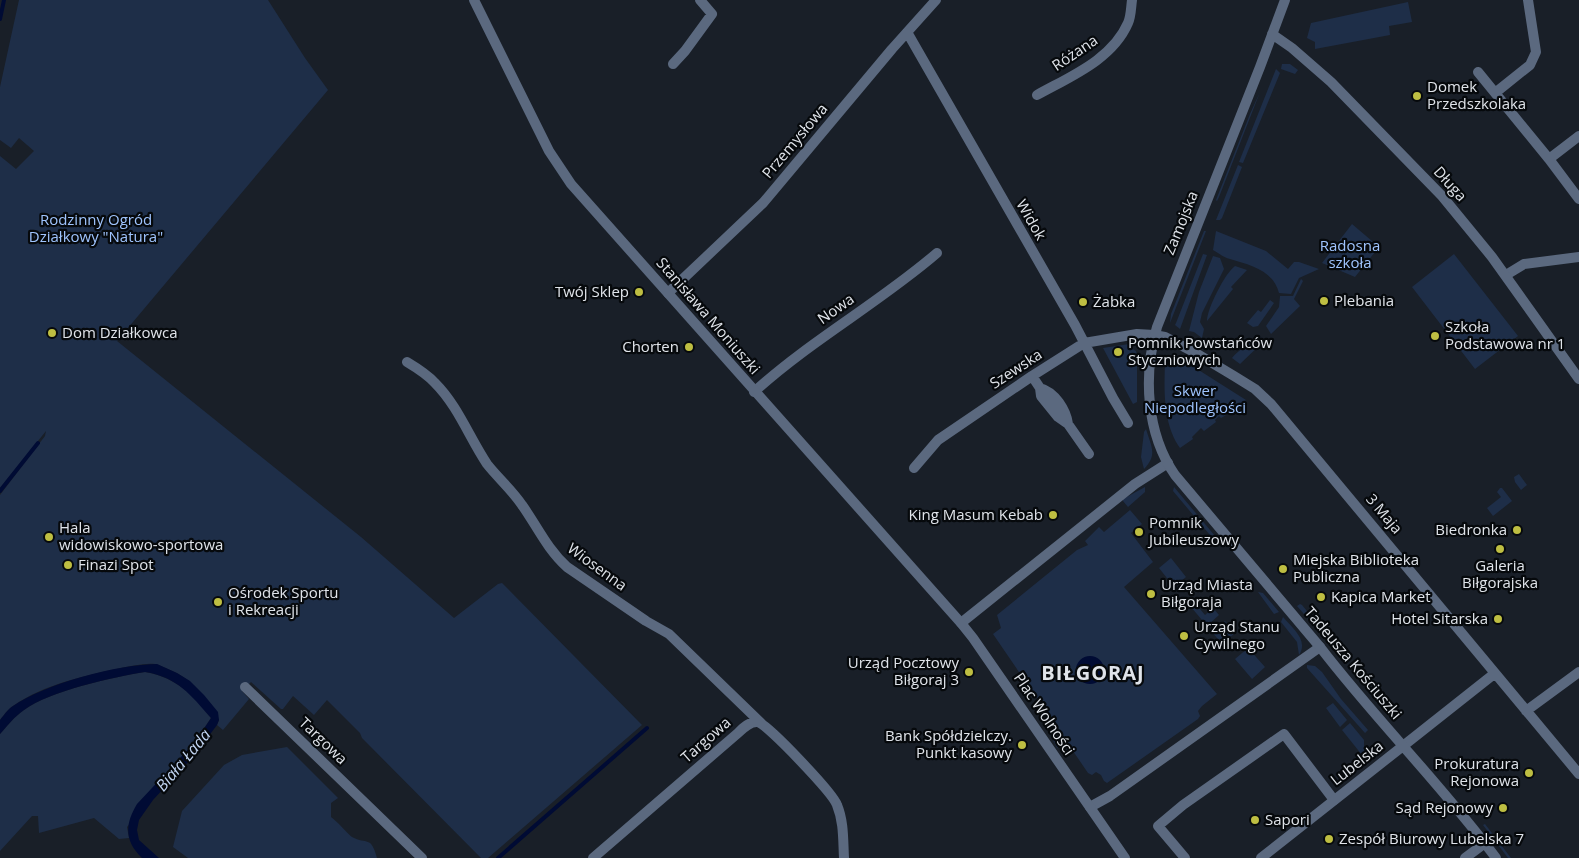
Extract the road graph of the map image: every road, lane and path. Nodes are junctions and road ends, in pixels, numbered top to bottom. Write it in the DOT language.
graph roads {
  1 [pos="474,0"];
  2 [pos="700,0"];
  3 [pos="936,0"];
  4 [pos="1132,0"];
  5 [pos="1285,0"];
  6 [pos="1528,0"];
  7 [pos="907,32"];
  8 [pos="1272,34"];
  9 [pos="673,64"];
  10 [pos="1478,72"];
  11 [pos="1495,93"];
  12 [pos="1037,95"];
  13 [pos="1579,136"];
  14 [pos="1549,159"];
  15 [pos="1579,199"];
  16 [pos="937,253"];
  17 [pos="1579,257"];
  18 [pos="1506,275"];
  19 [pos="668,294"];
  20 [pos="1154,335"];
  21 [pos="1084,344"];
  22 [pos="407,362"];
  23 [pos="1032,376"];
  24 [pos="1579,379"];
  25 [pos="754,392"];
  26 [pos="1128,423"];
  27 [pos="1089,454"];
  28 [pos="1168,463"];
  29 [pos="914,468"];
  30 [pos="961,623"];
  31 [pos="1320,647"];
  32 [pos="1579,672"];
  33 [pos="1494,674"];
  34 [pos="245,687"];
  35 [pos="1526,711"];
  36 [pos="762,724"];
  37 [pos="1403,746"];
  38 [pos="1579,774"];
  39 [pos="1334,800"];
  40 [pos="1090,807"];
  41 [pos="1485,842"];
  42 [pos="422,858"];
  43 [pos="592,858"];
  44 [pos="844,858"];
  45 [pos="1125,858"];
  46 [pos="1185,858"];
  47 [pos="1261,858"];
  48 [pos="1465,858"];
  49 [pos="1496,858"];
  1 -- 19 [label="street, Stanisława Moniuszki"];
  2 -- 9 [label="street"];
  3 -- 7 [label="street, Przemysłowa"];
  4 -- 12 [label="street, Różana"];
  5 -- 8 [label="street, Zamojska"];
  6 -- 11 [label="street"];
  7 -- 19 [label="street, Przemysłowa"];
  7 -- 21 [label="street, Widok"];
  8 -- 18 [label="street, Długa"];
  8 -- 20 [label="street, Zamojska"];
  10 -- 11 [label="street"];
  11 -- 14 [label="street"];
  13 -- 14 [label="street"];
  14 -- 15 [label="street"];
  16 -- 25 [label="street, Nowa"];
  17 -- 18 [label="street"];
  18 -- 24 [label="street, Długa"];
  19 -- 25 [label="street, Stanisława Moniuszki"];
  20 -- 21 [label="street, Szewska"];
  20 -- 28 [label="street, Zamojska"];
  20 -- 33 [label="street, 3 Maja"];
  21 -- 23 [label="street, Szewska"];
  21 -- 26 [label="street, Widok"];
  22 -- 36 [label="street, Wiosenna"];
  23 -- 27 [label="street"];
  23 -- 29 [label="street, Szewska"];
  25 -- 30 [label="street, Stanisława Moniuszki"];
  28 -- 30 [label="street"];
  28 -- 31 [label="street, Tadeusza Kościuszki"];
  30 -- 40 [label="street, Plac Wolności"];
  31 -- 37 [label="street, Tadeusza Kościuszki"];
  31 -- 40 [label="street"];
  32 -- 35 [label="street"];
  33 -- 35 [label="street, 3 Maja"];
  33 -- 37 [label="street, Lubelska"];
  34 -- 42 [label="street, Targowa"];
  35 -- 38 [label="street, 3 Maja"];
  36 -- 43 [label="street, Targowa"];
  36 -- 44 [label="street"];
  37 -- 39 [label="street, Lubelska"];
  37 -- 41 [label="street, Tadeusza Kościuszki"];
  39 -- 46 [label="street"];
  39 -- 47 [label="street, Lubelska"];
  40 -- 45 [label="street, Plac Wolności"];
  41 -- 48 [label="street"];
  41 -- 49 [label="street, Tadeusza Kościuszki"];
}
